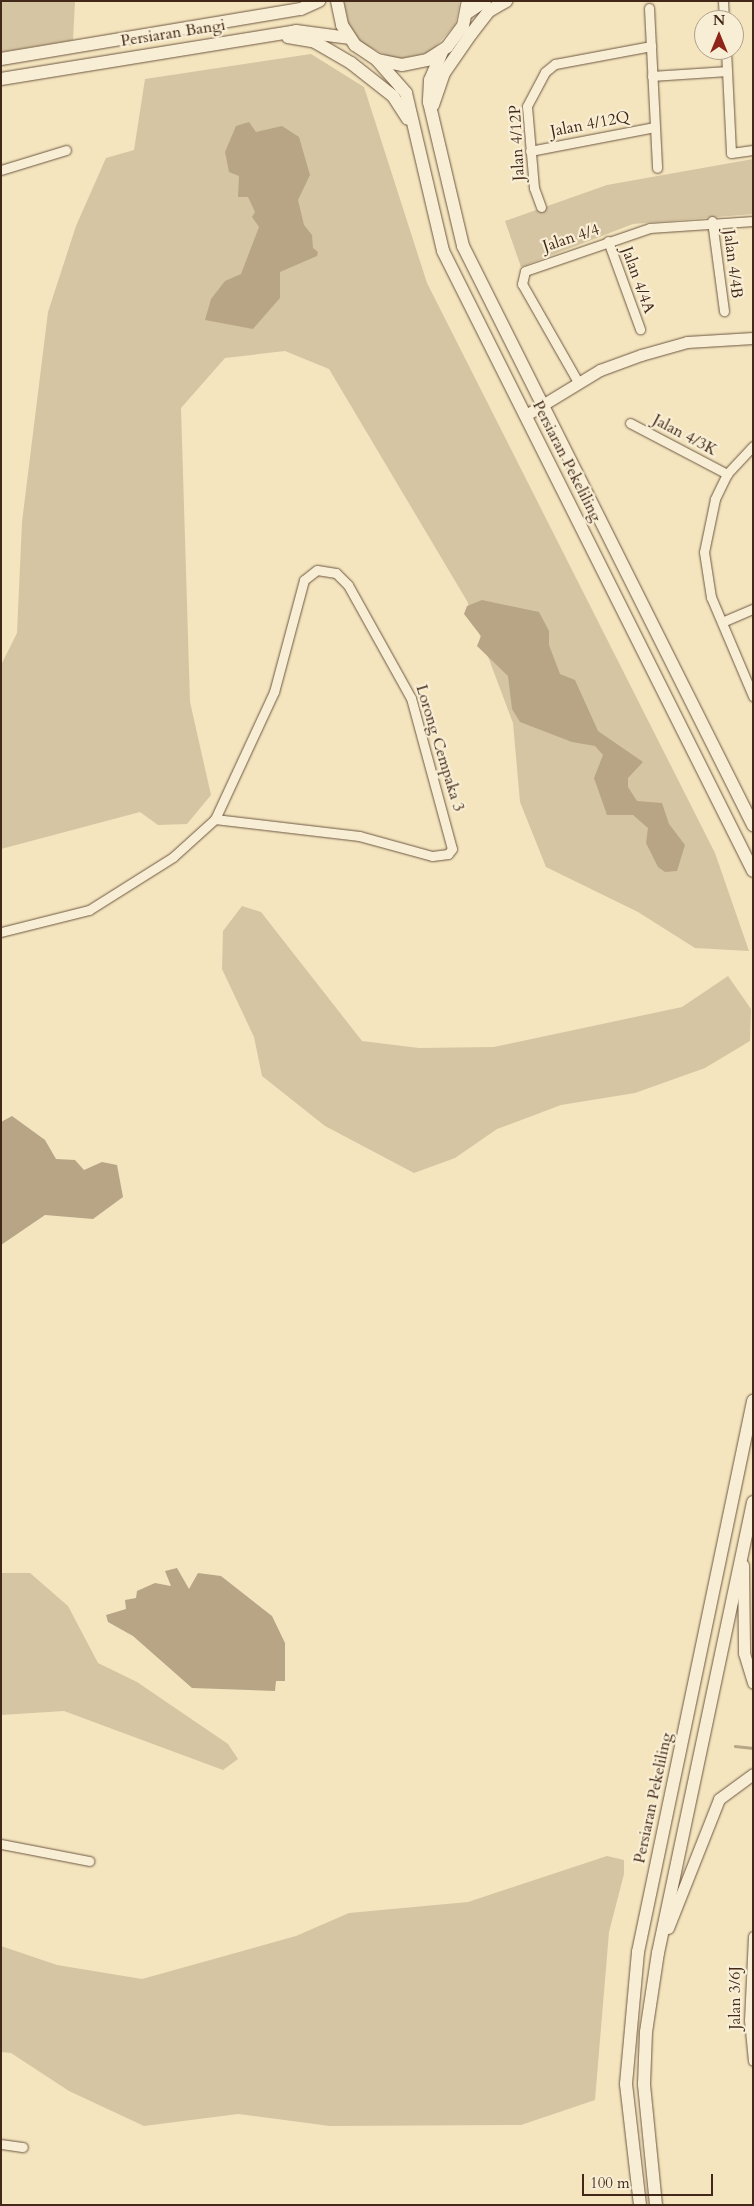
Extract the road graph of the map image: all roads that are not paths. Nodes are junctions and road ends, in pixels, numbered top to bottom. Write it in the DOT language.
graph roads {
  1 [pos="302,1"];
  2 [pos="319,1"];
  3 [pos="336,1"];
  4 [pos="485,1"];
  5 [pos="506,1"];
  6 [pos="467,7"];
  7 [pos="649,8"];
  8 [pos="287,11"];
  9 [pos="267,35"];
  10 [pos="350,38"];
  11 [pos="651,46"];
  12 [pos="442,52"];
  13 [pos="1,59"];
  14 [pos="377,60"];
  15 [pos="726,60"];
  16 [pos="727,71"];
  17 [pos="652,76"];
  18 [pos="1,79"];
  19 [pos="431,116"];
  20 [pos="655,127"];
  21 [pos="413,128"];
  22 [pos="66,150"];
  23 [pos="753,150"];
  24 [pos="530,151"];
  25 [pos="657,168"];
  26 [pos="1,170"];
  27 [pos="541,207"];
  28 [pos="712,221"];
  29 [pos="753,221"];
  30 [pos="608,241"];
  31 [pos="724,311"];
  32 [pos="640,329"];
  33 [pos="753,338"];
  34 [pos="578,382"];
  35 [pos="543,404"];
  36 [pos="526,414"];
  37 [pos="630,423"];
  38 [pos="753,446"];
  39 [pos="727,474"];
  40 [pos="753,609"];
  41 [pos="722,622"];
  42 [pos="753,696"];
  43 [pos="214,819"];
  44 [pos="753,825"];
  45 [pos="753,871"];
  46 [pos="1,932"];
  47 [pos="753,1402"];
  48 [pos="753,1502"];
  49 [pos="743,1546"];
  50 [pos="753,1683"];
  51 [pos="753,1774"];
  52 [pos="1,1844"];
  53 [pos="89,1861"];
  54 [pos="753,1936"];
  55 [pos="658,1953"];
  56 [pos="751,1959"];
  57 [pos="753,2060"];
  58 [pos="1,2144"];
  59 [pos="23,2147"];
  60 [pos="640,2205"];
  61 [pos="656,2205"];
  1 -- 8 [label="main road"];
  2 -- 8 [label="main road, Persiaran Bangi"];
  3 -- 10 [label="main road"];
  4 -- 6 [label="main road"];
  5 -- 19 [label="main road"];
  6 -- 12 [label="main road"];
  7 -- 11 [label="street"];
  8 -- 13 [label="main road, Persiaran Bangi"];
  9 -- 10 [label="main road, Persiaran Bangi"];
  9 -- 18 [label="main road, Persiaran Bangi"];
  9 -- 21 [label="main road"];
  10 -- 14 [label="main road, Persiaran Pekeliling"];
  11 -- 17 [label="street"];
  11 -- 24 [label="street, Jalan 4/12P"];
  12 -- 14 [label="main road"];
  12 -- 19 [label="main road, Persiaran Pekeliling"];
  14 -- 21 [label="main road, Persiaran Pekeliling"];
  15 -- 16 [label="street"];
  16 -- 17 [label="street"];
  16 -- 23 [label="street"];
  17 -- 20 [label="street"];
  19 -- 35 [label="main road, Persiaran Pekeliling"];
  20 -- 24 [label="street, Jalan 4/12Q"];
  20 -- 25 [label="street"];
  21 -- 36 [label="main road, Persiaran Pekeliling"];
  22 -- 26 [label="street"];
  24 -- 27 [label="street, Jalan 4/12P"];
  28 -- 29 [label="street, Jalan 4/4"];
  28 -- 30 [label="street, Jalan 4/4"];
  28 -- 31 [label="street, Jalan 4/4B"];
  30 -- 32 [label="street, Jalan 4/4A"];
  30 -- 34 [label="street, Jalan 4/4"];
  33 -- 34 [label="street"];
  34 -- 35 [label="street"];
  35 -- 36 [label="street"];
  35 -- 44 [label="main road, Persiaran Pekeliling"];
  36 -- 45 [label="main road, Persiaran Pekeliling"];
  37 -- 39 [label="street, Jalan 4/3K"];
  38 -- 39 [label="street"];
  39 -- 41 [label="street"];
  40 -- 41 [label="street"];
  41 -- 42 [label="street"];
  43 -- 43 [label="street, Lorong Cempaka 3"];
  43 -- 46 [label="street, Lorong Cempaka 3"];
  47 -- 60 [label="main road, Persiaran Pekeliling"];
  48 -- 49 [label="main road"];
  49 -- 50 [label="street"];
  49 -- 55 [label="main road"];
  51 -- 55 [label="street"];
  52 -- 53 [label="street"];
  54 -- 56 [label="street, Jalan 3/6J"];
  55 -- 61 [label="main road"];
  56 -- 57 [label="street, Jalan 3/6J"];
  58 -- 59 [label="street"];
}
